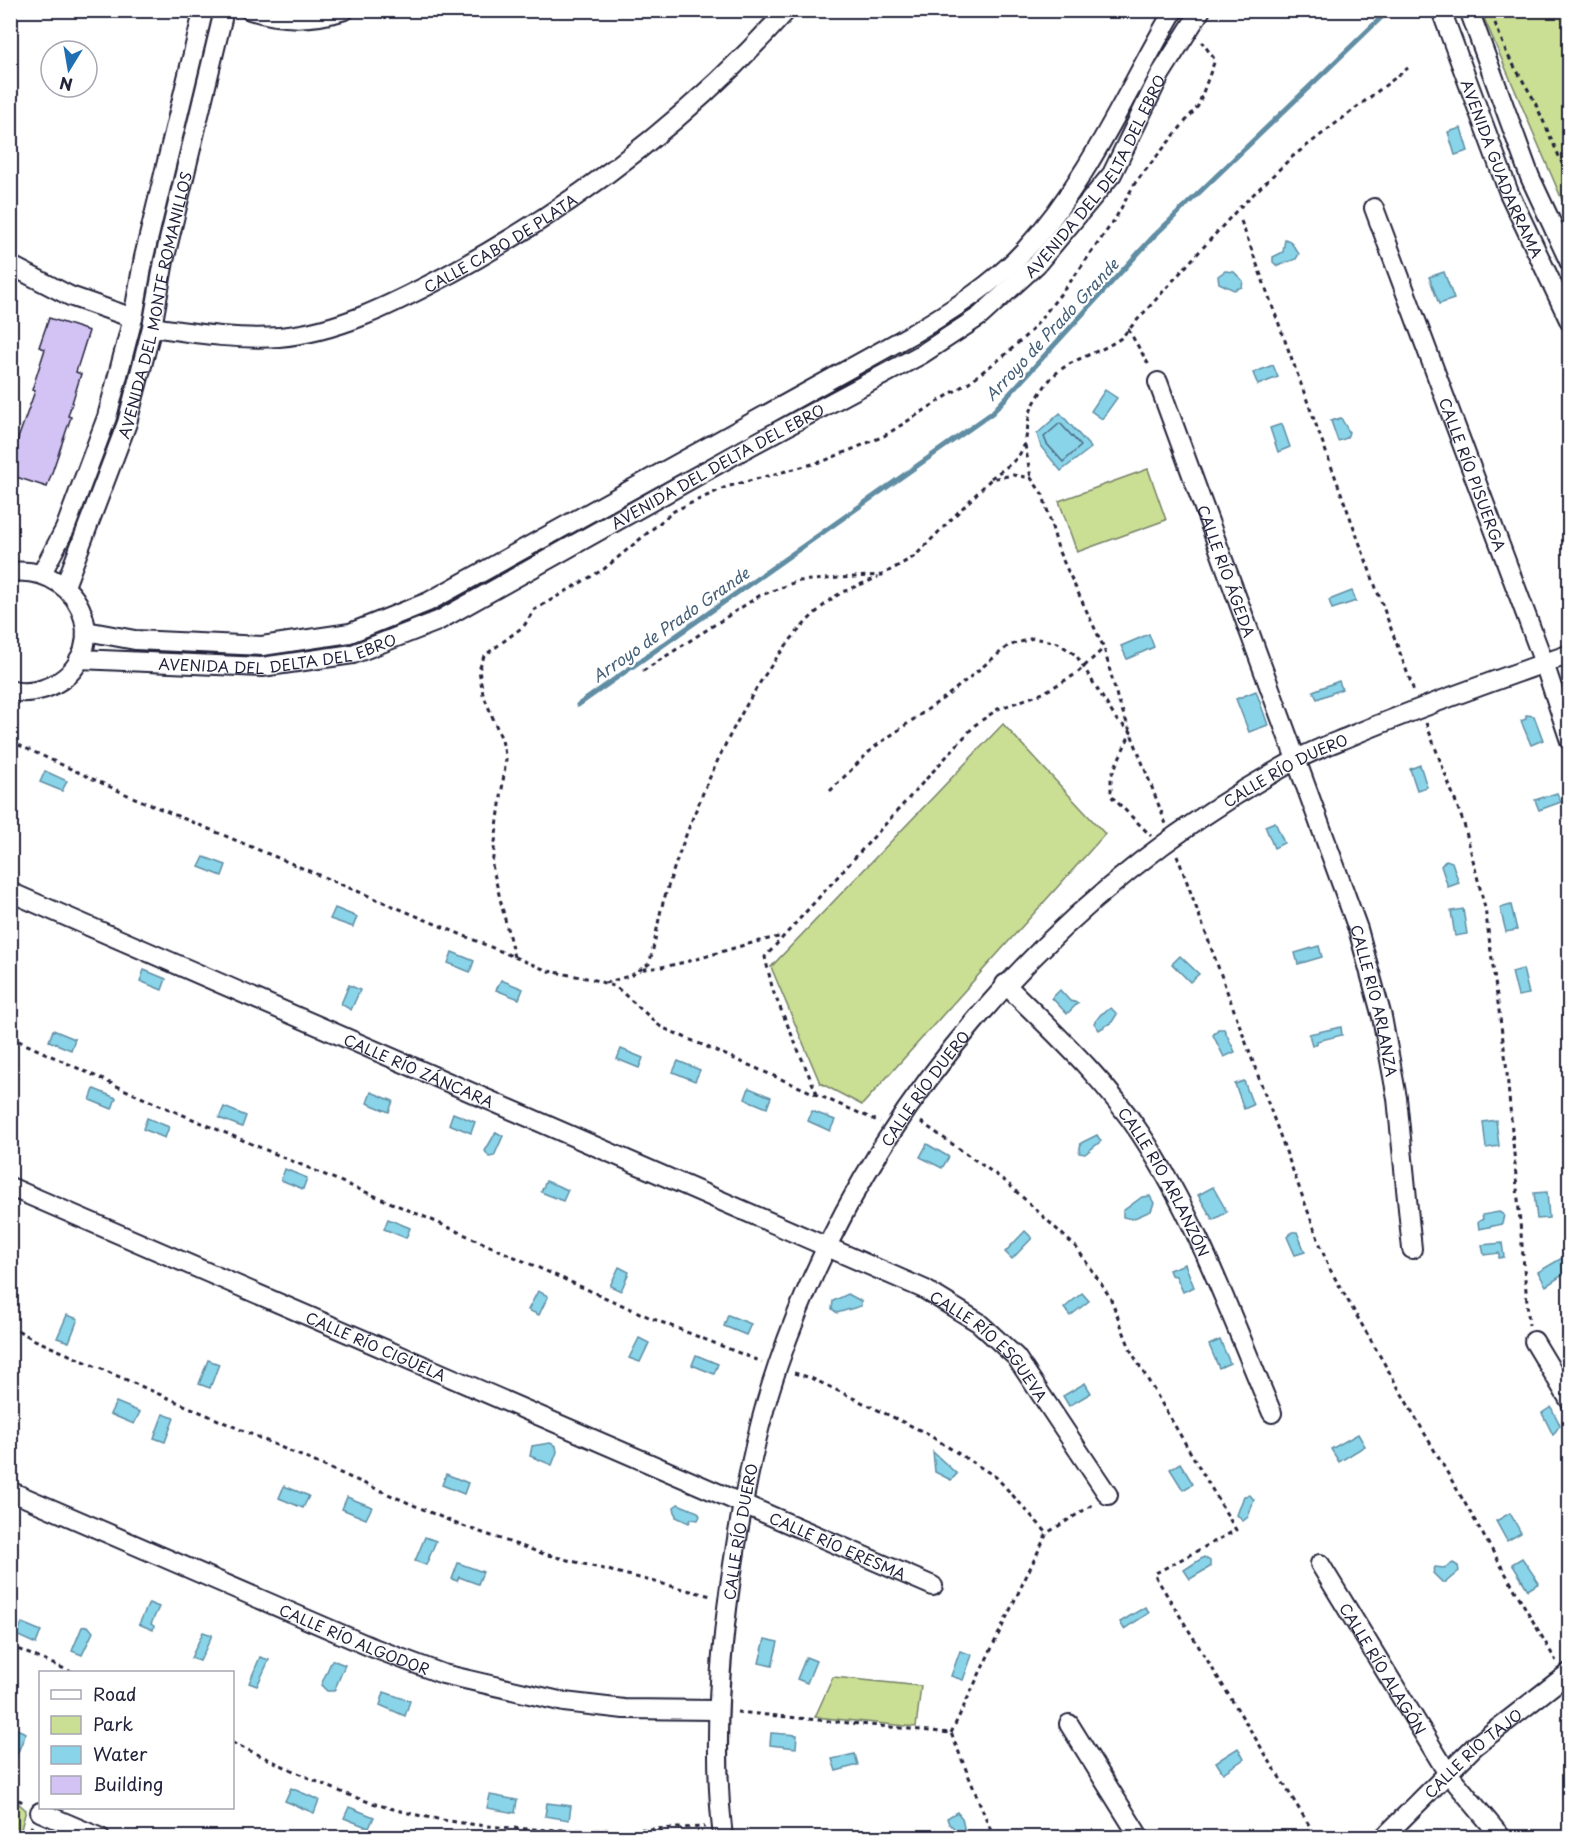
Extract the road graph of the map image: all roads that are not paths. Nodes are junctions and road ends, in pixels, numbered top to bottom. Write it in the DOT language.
graph roads {
  1 [pos="238,10"];
  2 [pos="250,10"];
  3 [pos="345,10"];
  4 [pos="787,10"];
  5 [pos="1174,10"];
  6 [pos="1441,10"];
  7 [pos="1469,10"];
  8 [pos="202,11"];
  9 [pos="1197,16"];
  10 [pos="222,19"];
  11 [pos="1374,208"];
  12 [pos="1569,263"];
  13 [pos="10,265"];
  14 [pos="133,318"];
  15 [pos="1569,322"];
  16 [pos="152,327"];
  17 [pos="1158,382"];
  18 [pos="10,572"];
  19 [pos="42,573"];
  20 [pos="65,586"];
  21 [pos="86,631"];
  22 [pos="1569,654"];
  23 [pos="79,659"];
  24 [pos="1544,663"];
  25 [pos="10,690"];
  26 [pos="1569,741"];
  27 [pos="1296,759"];
  28 [pos="10,892"];
  29 [pos="1005,984"];
  30 [pos="10,1187"];
  31 [pos="828,1247"];
  32 [pos="1412,1249"];
  33 [pos="1534,1341"];
  34 [pos="1569,1401"];
  35 [pos="1272,1413"];
  36 [pos="10,1491"];
  37 [pos="1108,1495"];
  38 [pos="743,1503"];
  39 [pos="1320,1564"];
  40 [pos="933,1586"];
  41 [pos="1567,1673"];
  42 [pos="717,1710"];
  43 [pos="1069,1724"];
  44 [pos="1447,1772"];
  45 [pos="40,1812"];
  46 [pos="723,1832"];
  47 [pos="101,1838"];
  48 [pos="1140,1838"];
  49 [pos="1383,1838"];
  50 [pos="1502,1838"];
  1 -- 10 [label="street"];
  2 -- 3 [label="street"];
  4 -- 16 [label="street, CALLE CABO DE PLATA"];
  5 -- 21 [label="street, AVENIDA DEL DELTA DEL EBRO"];
  6 -- 15 [label="street, AVENIDA GUADARRAMA"];
  7 -- 12 [label="street, AVENIDA GUADARRAMA"];
  8 -- 10 [label="street"];
  8 -- 14 [label="street, AVENIDA DEL MONTE ROMANILLOS"];
  9 -- 23 [label="street, AVENIDA DEL DELTA DEL EBRO"];
  10 -- 16 [label="street, AVENIDA DEL MONTE ROMANILLOS"];
  11 -- 24 [label="street, CALLE RÍO PISUERGA"];
  13 -- 14 [label="street"];
  14 -- 19 [label="street, AVENIDA DEL MONTE ROMANILLOS"];
  16 -- 20 [label="street, AVENIDA DEL MONTE ROMANILLOS"];
  17 -- 27 [label="street, CALLE RÍO ÁGEDA"];
  18 -- 19 [label="street"];
  19 -- 20 [label="street"];
  20 -- 21 [label="street"];
  21 -- 23 [label="street"];
  22 -- 24 [label="street, CALLE RÍO DUERO"];
  23 -- 25 [label="street"];
  24 -- 26 [label="street, CALLE RÍO PISUERGA"];
  24 -- 27 [label="street, CALLE RÍO DUERO"];
  27 -- 29 [label="street, CALLE RÍO DUERO"];
  27 -- 32 [label="street, CALLE RÍO ARLANZA"];
  28 -- 31 [label="street, CALLE RÍO ZÁNCARA"];
  29 -- 31 [label="street, CALLE RÍO DUERO"];
  29 -- 35 [label="street, CALLE RÍO ARLANZÓN"];
  30 -- 38 [label="street, CALLE RÍO CIGÜELA"];
  31 -- 37 [label="street, CALLE RÍO ESGUEVA"];
  31 -- 38 [label="street, CALLE RÍO DUERO"];
  33 -- 34 [label="street"];
  36 -- 42 [label="street, CALLE RÍO ALGODOR"];
  38 -- 40 [label="street, CALLE RÍO ERESMA"];
  38 -- 42 [label="street, CALLE RÍO DUERO"];
  39 -- 44 [label="street, CALLE RÍO ALAGÓN"];
  41 -- 44 [label="street, CALLE RÍO TAJO"];
  42 -- 46 [label="street, CALLE RÍO DUERO"];
  43 -- 48 [label="street"];
  44 -- 49 [label="street, CALLE RÍO TAJO"];
  44 -- 50 [label="street, CALLE RÍO ALAGÓN"];
  45 -- 47 [label="street"];
}
